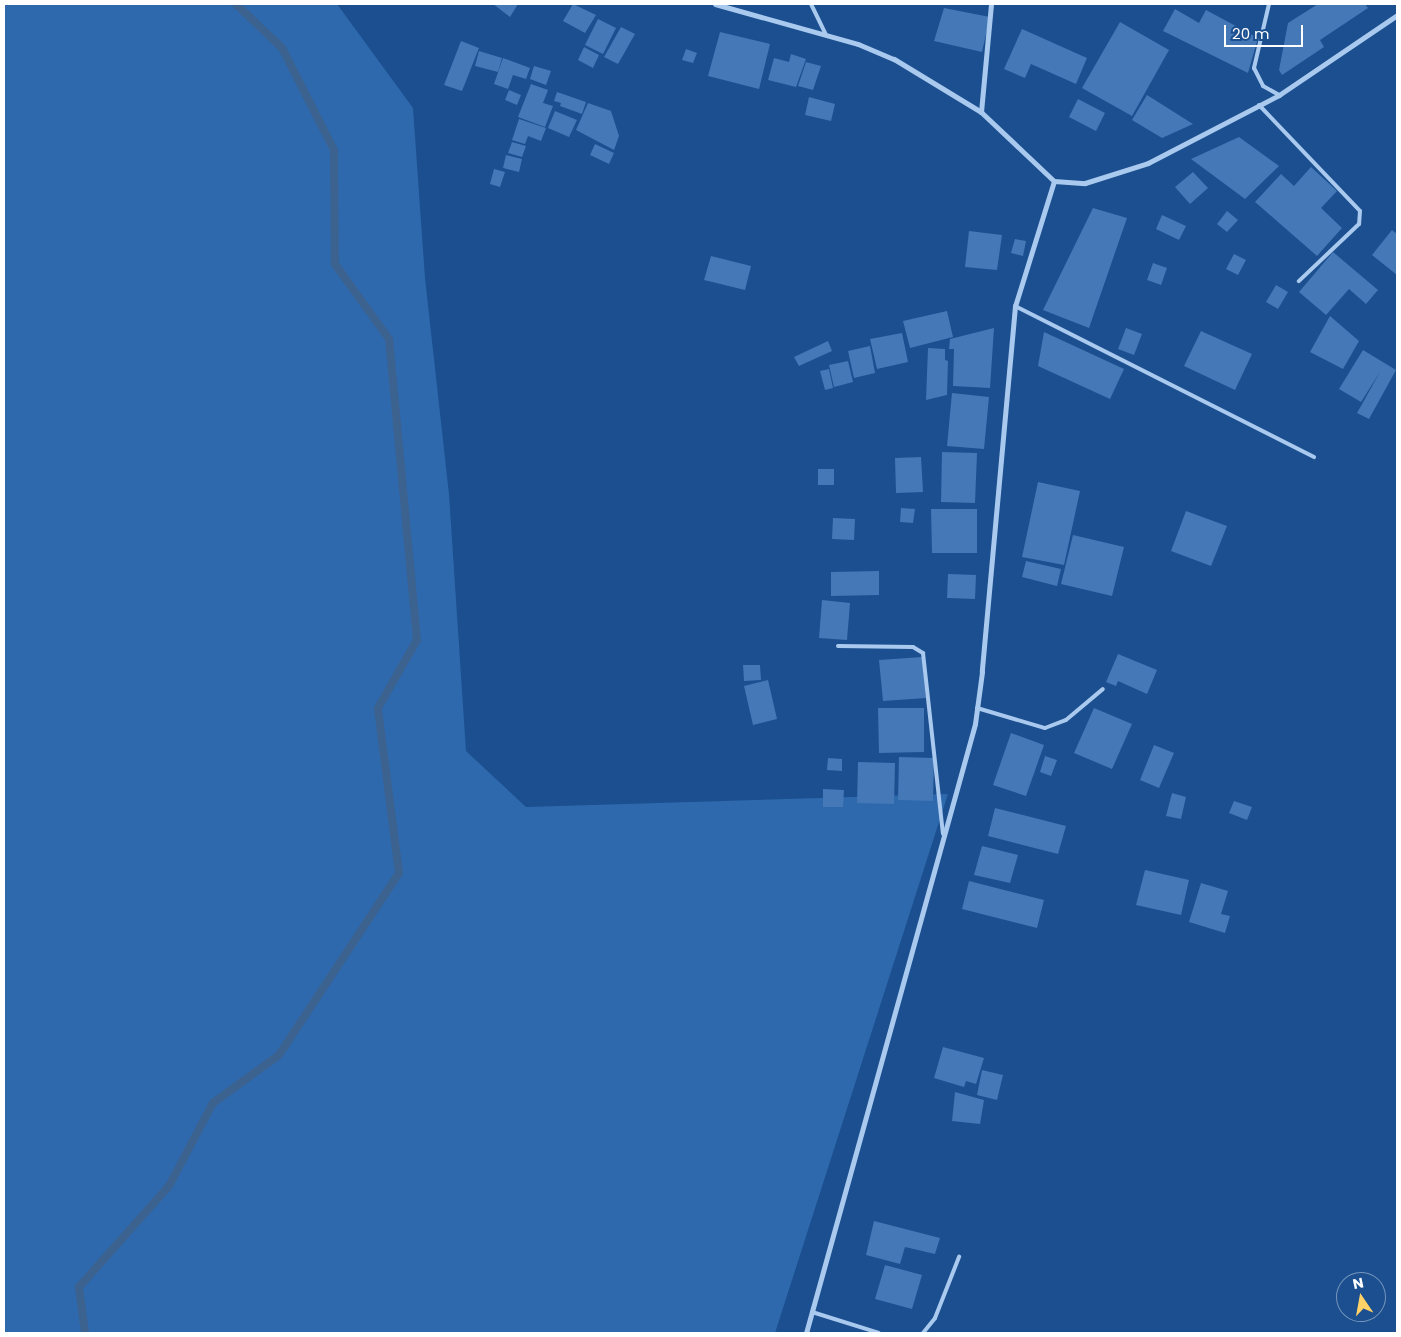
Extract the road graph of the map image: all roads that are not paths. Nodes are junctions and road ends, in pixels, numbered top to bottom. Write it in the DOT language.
graph roads {
  1 [pos="715,4"];
  2 [pos="811,4"];
  3 [pos="991,4"];
  4 [pos="1269,4"];
  5 [pos="1397,15"];
  6 [pos="826,35"];
  7 [pos="1279,95"];
  8 [pos="1259,105"];
  9 [pos="981,112"];
  10 [pos="1054,181"];
  11 [pos="1299,281"];
  12 [pos="1015,306"];
  13 [pos="1314,458"];
  14 [pos="838,646"];
  15 [pos="1102,689"];
  16 [pos="977,708"];
  17 [pos="944,839"];
  18 [pos="959,1257"];
  19 [pos="812,1312"];
  20 [pos="806,1333"];
  21 [pos="879,1333"];
  22 [pos="923,1333"];
  1 -- 6 [label="street"];
  2 -- 6 [label="lane"];
  3 -- 9 [label="street"];
  4 -- 7 [label="lane"];
  5 -- 7 [label="street"];
  6 -- 9 [label="street"];
  7 -- 8 [label="street"];
  8 -- 10 [label="street"];
  8 -- 11 [label="lane"];
  9 -- 10 [label="street"];
  10 -- 12 [label="street"];
  12 -- 13 [label="lane"];
  12 -- 16 [label="street"];
  14 -- 17 [label="lane"];
  15 -- 16 [label="lane"];
  16 -- 17 [label="street"];
  17 -- 19 [label="street"];
  18 -- 22 [label="lane"];
  19 -- 20 [label="street"];
  19 -- 21 [label="lane"];
}
